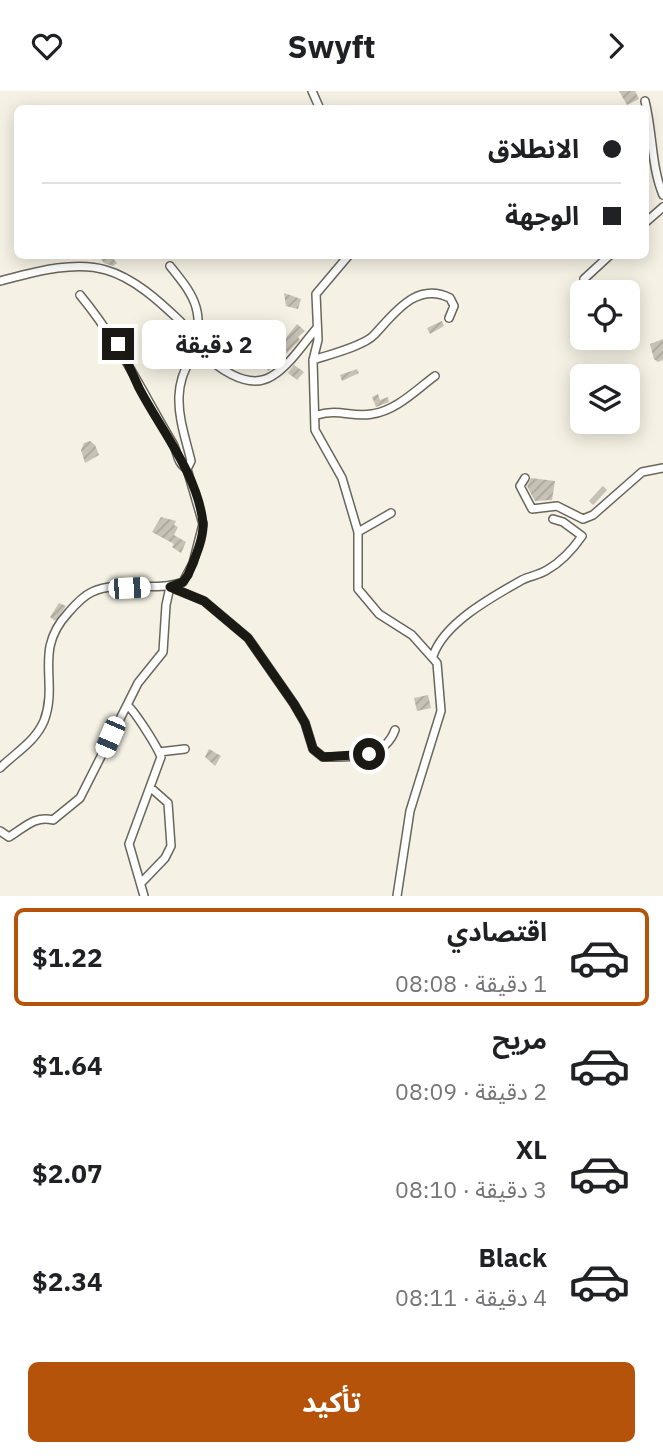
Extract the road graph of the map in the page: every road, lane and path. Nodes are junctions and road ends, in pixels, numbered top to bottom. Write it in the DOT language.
graph roads {
  1 [pos="645,101"];
  2 [pos="646,105"];
  3 [pos="649,120"];
  4 [pos="649,159"];
  5 [pos="663,195"];
  6 [pos="663,207"];
  7 [pos="649,219"];
  8 [pos="346,259"];
  9 [pos="606,259"];
  10 [pos="170,266"];
  11 [pos="584,279"];
  12 [pos="0,281"];
  13 [pos="80,295"];
  14 [pos="449,318"];
  15 [pos="316,329"];
  16 [pos="195,346"];
  17 [pos="313,360"];
  18 [pos="435,376"];
  19 [pos="317,415"];
  20 [pos="663,468"];
  21 [pos="187,469"];
  22 [pos="525,478"];
  23 [pos="390,513"];
  24 [pos="553,519"];
  25 [pos="358,532"];
  26 [pos="170,587"];
  27 [pos="433,656"];
  28 [pos="127,705"];
  29 [pos="395,730"];
  30 [pos="185,749"];
  31 [pos="159,752"];
  32 [pos="0,768"];
  33 [pos="151,788"];
  34 [pos="0,831"];
  35 [pos="141,883"];
  36 [pos="144,896"];
  37 [pos="397,896"];
  1 -- 2 [label="street"];
  3 -- 4 [label="street"];
  4 -- 5 [label="street"];
  6 -- 7 [label="street"];
  8 -- 15 [label="street"];
  9 -- 11 [label="street"];
  10 -- 16 [label="street"];
  12 -- 16 [label="street"];
  13 -- 21 [label="street"];
  14 -- 17 [label="street"];
  15 -- 16 [label="street"];
  15 -- 17 [label="street"];
  16 -- 21 [label="street"];
  17 -- 19 [label="street"];
  18 -- 19 [label="street"];
  19 -- 25 [label="street"];
  20 -- 22 [label="street"];
  21 -- 26 [label="street"];
  23 -- 25 [label="street"];
  24 -- 27 [label="street"];
  25 -- 27 [label="street"];
  26 -- 28 [label="street"];
  26 -- 29 [label="street"];
  26 -- 32 [label="street"];
  27 -- 37 [label="street"];
  28 -- 31 [label="street"];
  28 -- 34 [label="street"];
  30 -- 31 [label="street"];
  31 -- 33 [label="street"];
  33 -- 35 [label="street"];
  33 -- 35 [label="street"];
  35 -- 36 [label="street"];
}
